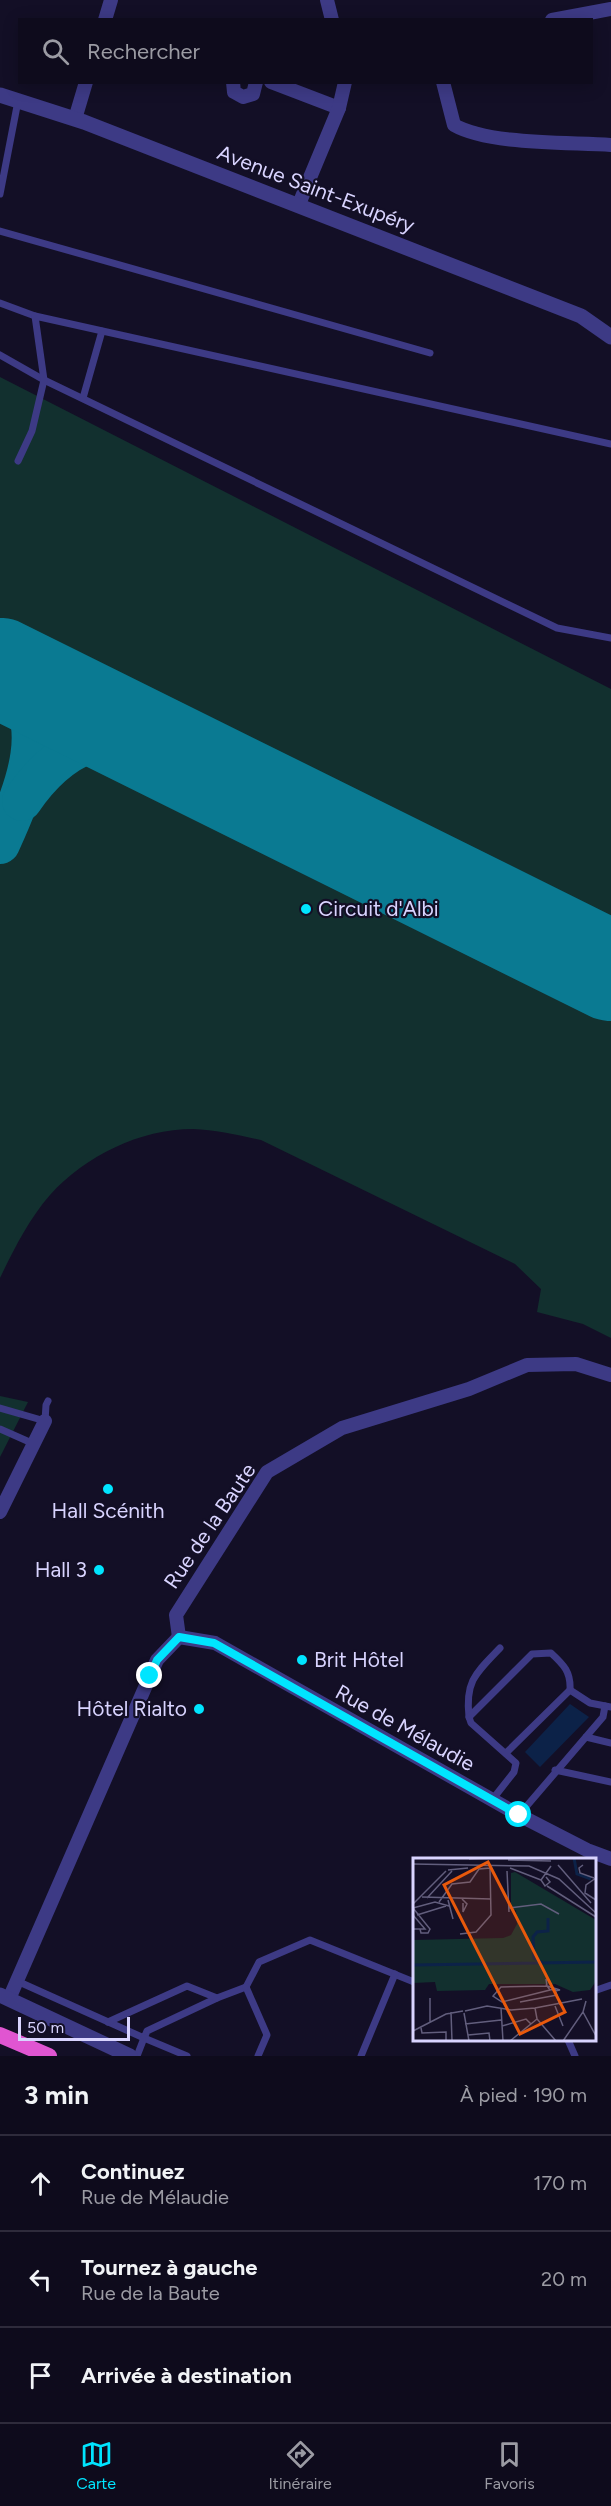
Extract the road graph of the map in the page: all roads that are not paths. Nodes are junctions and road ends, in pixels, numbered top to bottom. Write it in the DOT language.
graph roads {
  1 [pos="111,0"];
  2 [pos="327,0"];
  3 [pos="611,9"];
  4 [pos="106,18"];
  5 [pos="332,18"];
  6 [pos="563,18"];
  7 [pos="85,84"];
  8 [pos="234,84"];
  9 [pos="256,84"];
  10 [pos="276,84"];
  11 [pos="345,84"];
  12 [pos="444,84"];
  13 [pos="0,95"];
  14 [pos="18,101"];
  15 [pos="339,108"];
  16 [pos="75,119"];
  17 [pos="611,145"];
  18 [pos="0,194"];
  19 [pos="298,204"];
  20 [pos="0,231"];
  21 [pos="0,303"];
  22 [pos="35,316"];
  23 [pos="102,331"];
  24 [pos="611,337"];
  25 [pos="430,353"];
  26 [pos="0,355"];
  27 [pos="44,380"];
  28 [pos="83,398"];
  29 [pos="611,444"];
  30 [pos="18,461"];
  31 [pos="611,638"];
  32 [pos="611,1375"];
  33 [pos="48,1401"];
  34 [pos="0,1408"];
  35 [pos="45,1421"];
  36 [pos="0,1429"];
  37 [pos="34,1444"];
  38 [pos="0,1512"];
  39 [pos="179,1637"];
  40 [pos="500,1648"];
  41 [pos="570,1690"];
  42 [pos="608,1706"];
  43 [pos="469,1717"];
  44 [pos="586,1737"];
  45 [pos="611,1743"];
  46 [pos="506,1753"];
  47 [pos="555,1770"];
  48 [pos="611,1782"];
  49 [pos="492,1800"];
  50 [pos="519,1815"];
  51 [pos="611,1859"];
  52 [pos="395,1974"];
  53 [pos="17,1981"];
  54 [pos="413,1982"];
  55 [pos="611,1984"];
  56 [pos="246,1987"];
  57 [pos="596,1991"];
  58 [pos="4,1997"];
  59 [pos="216,1998"];
  60 [pos="108,2022"];
  61 [pos="0,2035"];
  62 [pos="144,2038"];
  63 [pos="568,2041"];
  64 [pos="49,2056"];
  65 [pos="130,2056"];
  66 [pos="137,2056"];
  67 [pos="187,2056"];
  68 [pos="258,2056"];
  69 [pos="362,2056"];
  70 [pos="575,2056"];
  1 -- 4 [label="street"];
  2 -- 5 [label="street"];
  3 -- 6 [label="street"];
  7 -- 16 [label="street"];
  8 -- 9 [label="street"];
  10 -- 15 [label="street"];
  11 -- 15 [label="street"];
  12 -- 17 [label="street"];
  13 -- 14 [label="street, Avenue Saint-Exupéry"];
  14 -- 16 [label="street, Avenue Saint-Exupéry"];
  14 -- 18 [label="lane"];
  15 -- 19 [label="street"];
  16 -- 19 [label="street, Avenue Saint-Exupéry"];
  19 -- 24 [label="street, Avenue Saint-Exupéry"];
  20 -- 25 [label="lane"];
  21 -- 22 [label="lane"];
  22 -- 23 [label="lane"];
  22 -- 27 [label="lane"];
  23 -- 28 [label="lane"];
  23 -- 29 [label="lane"];
  26 -- 27 [label="lane"];
  27 -- 28 [label="lane"];
  27 -- 30 [label="lane"];
  28 -- 31 [label="lane"];
  32 -- 39 [label="street, Rue de la Baute"];
  33 -- 35 [label="lane"];
  34 -- 35 [label="lane"];
  35 -- 37 [label="street"];
  36 -- 37 [label="lane"];
  37 -- 38 [label="street"];
  39 -- 49 [label="street, Rue de Mélaudie"];
  39 -- 53 [label="street"];
  40 -- 43 [label="lane"];
  41 -- 42 [label="lane"];
  41 -- 43 [label="lane"];
  41 -- 46 [label="lane"];
  42 -- 44 [label="lane"];
  43 -- 46 [label="lane"];
  44 -- 45 [label="lane"];
  44 -- 47 [label="lane"];
  46 -- 49 [label="lane"];
  47 -- 48 [label="lane"];
  47 -- 50 [label="lane"];
  49 -- 50 [label="street, Rue de Mélaudie"];
  50 -- 51 [label="street, Rue de Mélaudie"];
  52 -- 54 [label="lane"];
  52 -- 56 [label="lane"];
  52 -- 69 [label="lane"];
  53 -- 58 [label="street"];
  53 -- 60 [label="lane"];
  55 -- 57 [label="lane"];
  56 -- 59 [label="lane"];
  56 -- 68 [label="lane"];
  58 -- 65 [label="street"];
  59 -- 60 [label="lane"];
  59 -- 62 [label="lane"];
  60 -- 62 [label="lane"];
  61 -- 64 [label="highway"];
  62 -- 66 [label="lane"];
  62 -- 67 [label="lane"];
  63 -- 70 [label="lane"];
}
